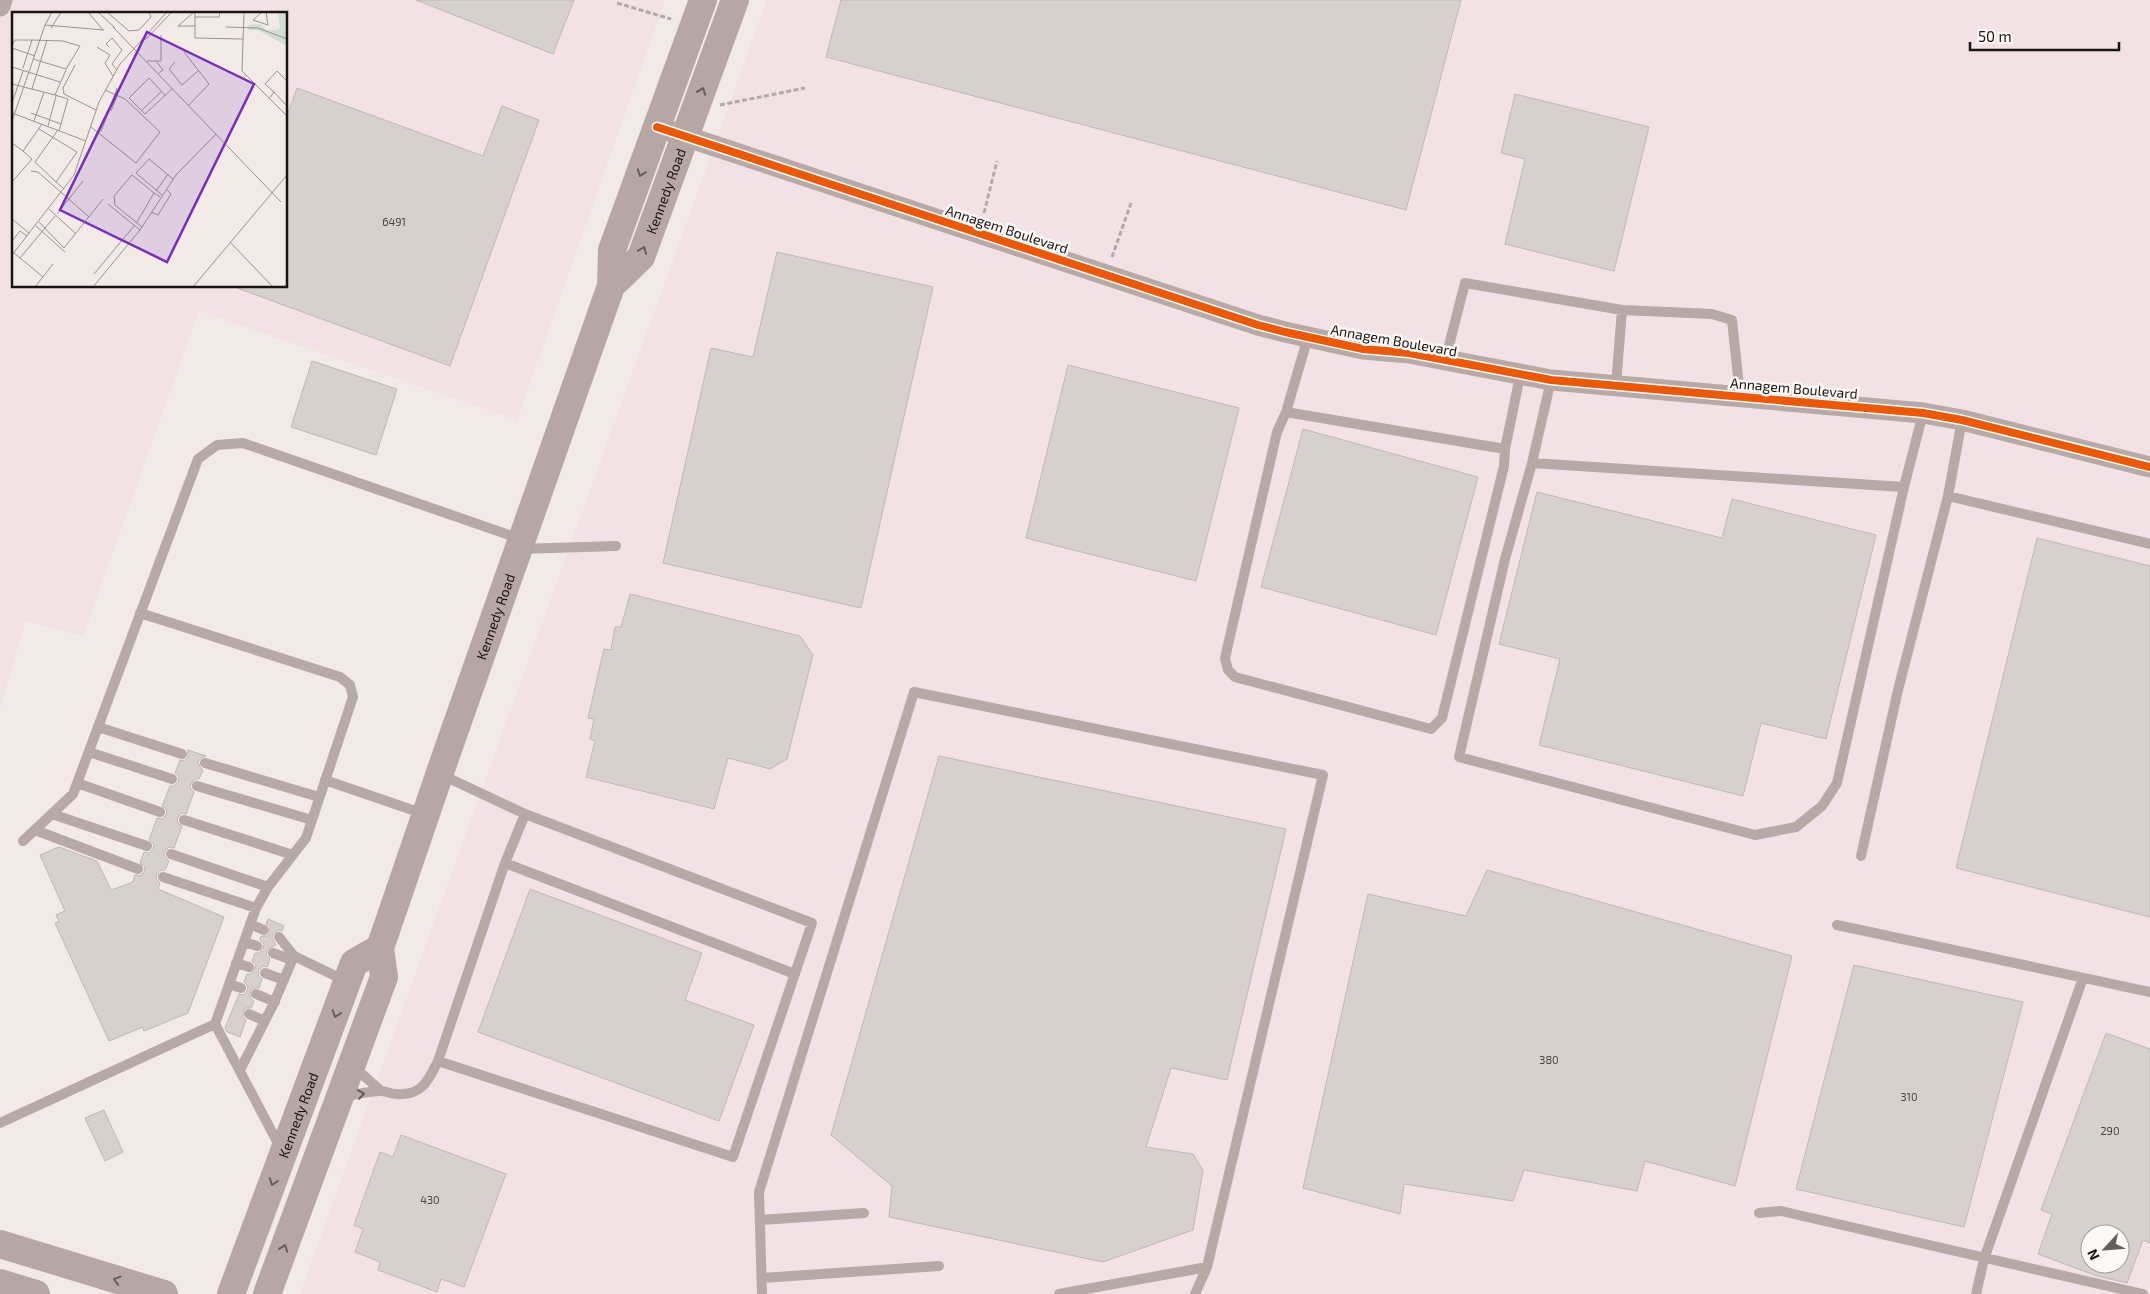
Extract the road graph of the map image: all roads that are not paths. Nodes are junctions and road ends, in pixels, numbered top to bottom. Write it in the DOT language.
graph roads {
  1 [pos="2,0"];
  2 [pos="703,0"];
  3 [pos="735,0"];
  4 [pos="0,6"];
  5 [pos="657,127"];
  6 [pos="685,136"];
  7 [pos="612,286"];
  8 [pos="1622,310"];
  9 [pos="1308,337"];
  10 [pos="1445,361"];
  11 [pos="1520,376"];
  12 [pos="1551,380"];
  13 [pos="1616,385"];
  14 [pos="1740,396"];
  15 [pos="1286,412"];
  16 [pos="1923,413"];
  17 [pos="1962,420"];
  18 [pos="1505,449"];
  19 [pos="1532,463"];
  20 [pos="2150,467"];
  21 [pos="1904,487"];
  22 [pos="1948,496"];
  23 [pos="520,544"];
  24 [pos="2150,544"];
  25 [pos="616,546"];
  26 [pos="140,614"];
  27 [pos="98,727"];
  28 [pos="89,752"];
  29 [pos="182,754"];
  30 [pos="206,763"];
  31 [pos="439,773"];
  32 [pos="172,779"];
  33 [pos="325,780"];
  34 [pos="78,783"];
  35 [pos="196,786"];
  36 [pos="320,797"];
  37 [pos="160,812"];
  38 [pos="52,814"];
  39 [pos="525,814"];
  40 [pos="425,815"];
  41 [pos="184,820"];
  42 [pos="312,820"];
  43 [pos="35,830"];
  44 [pos="23,841"];
  45 [pos="147,846"];
  46 [pos="171,854"];
  47 [pos="293,855"];
  48 [pos="1861,856"];
  49 [pos="505,863"];
  50 [pos="138,869"];
  51 [pos="163,877"];
  52 [pos="268,886"];
  53 [pos="256,908"];
  54 [pos="250,924"];
  55 [pos="1836,926"];
  56 [pos="264,930"];
  57 [pos="279,937"];
  58 [pos="244,942"];
  59 [pos="258,946"];
  60 [pos="380,948"];
  61 [pos="273,952"];
  62 [pos="293,958"];
  63 [pos="236,963"];
  64 [pos="249,967"];
  65 [pos="265,973"];
  66 [pos="795,974"];
  67 [pos="2083,978"];
  68 [pos="284,980"];
  69 [pos="348,981"];
  70 [pos="229,984"];
  71 [pos="241,988"];
  72 [pos="2150,992"];
  73 [pos="256,994"];
  74 [pos="274,1002"];
  75 [pos="222,1005"];
  76 [pos="233,1009"];
  77 [pos="248,1014"];
  78 [pos="265,1021"];
  79 [pos="215,1024"];
  80 [pos="438,1061"];
  81 [pos="351,1065"];
  82 [pos="240,1070"];
  83 [pos="381,1091"];
  84 [pos="340,1097"];
  85 [pos="0,1123"];
  86 [pos="284,1154"];
  87 [pos="864,1213"];
  88 [pos="1759,1213"];
  89 [pos="760,1220"];
  90 [pos="0,1244"];
  91 [pos="1984,1259"];
  92 [pos="939,1266"];
  93 [pos="1207,1267"];
  94 [pos="762,1278"];
  95 [pos="0,1283"];
  96 [pos="36,1294"];
  97 [pos="164,1294"];
  98 [pos="232,1294"];
  99 [pos="268,1294"];
  100 [pos="762,1294"];
  101 [pos="1059,1294"];
  102 [pos="1195,1294"];
  103 [pos="1976,1294"];
  104 [pos="2143,1294"];
  1 -- 4 [label="street"];
  2 -- 5 [label="main road, Kennedy Road"];
  6 -- 3 [label="main road, Kennedy Road, one-way"];
  5 -- 6 [label="street, Annagem Boulevard"];
  5 -- 7 [label="main road, Kennedy Road, one-way"];
  7 -- 6 [label="main road, Kennedy Road, one-way"];
  6 -- 9 [label="street, Annagem Boulevard"];
  7 -- 23 [label="main road, Kennedy Road"];
  8 -- 10 [label="lane"];
  8 -- 13 [label="lane"];
  8 -- 14 [label="lane"];
  9 -- 10 [label="street, Annagem Boulevard"];
  9 -- 15 [label="lane"];
  10 -- 11 [label="street, Annagem Boulevard"];
  11 -- 12 [label="street, Annagem Boulevard"];
  11 -- 18 [label="lane"];
  12 -- 13 [label="street, Annagem Boulevard"];
  12 -- 19 [label="lane"];
  13 -- 14 [label="street, Annagem Boulevard"];
  14 -- 16 [label="street, Annagem Boulevard"];
  15 -- 18 [label="lane"];
  15 -- 18 [label="lane"];
  16 -- 17 [label="street, Annagem Boulevard"];
  16 -- 21 [label="lane"];
  17 -- 20 [label="street, Annagem Boulevard"];
  17 -- 22 [label="lane"];
  19 -- 21 [label="lane"];
  19 -- 21 [label="lane"];
  22 -- 24 [label="lane"];
  22 -- 48 [label="lane"];
  23 -- 25 [label="lane"];
  23 -- 26 [label="lane"];
  23 -- 31 [label="main road, Kennedy Road"];
  26 -- 27 [label="lane"];
  26 -- 33 [label="lane"];
  27 -- 28 [label="lane"];
  27 -- 29 [label="lane"];
  28 -- 32 [label="lane"];
  28 -- 34 [label="lane"];
  30 -- 36 [label="lane"];
  31 -- 39 [label="lane"];
  31 -- 40 [label="main road, Kennedy Road"];
  33 -- 36 [label="lane"];
  33 -- 40 [label="lane"];
  34 -- 37 [label="lane"];
  34 -- 38 [label="lane"];
  35 -- 42 [label="lane"];
  36 -- 42 [label="lane"];
  38 -- 43 [label="lane"];
  38 -- 45 [label="lane"];
  39 -- 49 [label="lane"];
  39 -- 66 [label="lane"];
  40 -- 60 [label="main road, Kennedy Road"];
  41 -- 47 [label="lane"];
  42 -- 47 [label="lane"];
  43 -- 44 [label="lane"];
  43 -- 50 [label="lane"];
  46 -- 52 [label="lane"];
  47 -- 52 [label="lane"];
  49 -- 66 [label="lane"];
  49 -- 80 [label="lane"];
  51 -- 53 [label="lane"];
  52 -- 53 [label="lane"];
  53 -- 54 [label="lane"];
  54 -- 56 [label="lane"];
  54 -- 58 [label="lane"];
  55 -- 67 [label="lane"];
  57 -- 62 [label="lane"];
  58 -- 59 [label="lane"];
  58 -- 63 [label="lane"];
  60 -- 69 [label="main road, Kennedy Road"];
  60 -- 81 [label="main road, Kennedy Road"];
  61 -- 62 [label="lane"];
  62 -- 68 [label="lane"];
  62 -- 69 [label="lane"];
  63 -- 64 [label="lane"];
  63 -- 70 [label="lane"];
  65 -- 68 [label="lane"];
  66 -- 80 [label="lane"];
  67 -- 72 [label="lane"];
  67 -- 91 [label="lane"];
  68 -- 74 [label="lane"];
  69 -- 86 [label="main road, Kennedy Road, one-way"];
  70 -- 71 [label="lane"];
  70 -- 75 [label="lane"];
  73 -- 74 [label="lane"];
  74 -- 78 [label="lane"];
  75 -- 76 [label="lane"];
  75 -- 79 [label="lane"];
  77 -- 78 [label="lane"];
  78 -- 82 [label="lane"];
  79 -- 82 [label="lane"];
  79 -- 85 [label="lane"];
  80 -- 83 [label="lane"];
  81 -- 83 [label="lane"];
  81 -- 84 [label="main road, Kennedy Road"];
  82 -- 86 [label="lane"];
  84 -- 83 [label="lane, one-way"];
  99 -- 84 [label="main road, Kennedy Road, one-way"];
  86 -- 98 [label="main road, Kennedy Road, one-way"];
  87 -- 89 [label="lane"];
  88 -- 91 [label="lane"];
  89 -- 93 [label="lane"];
  89 -- 94 [label="lane"];
  97 -- 90 [label="main road, one-way"];
  91 -- 103 [label="lane"];
  91 -- 104 [label="lane"];
  92 -- 94 [label="lane"];
  93 -- 101 [label="lane"];
  93 -- 102 [label="lane"];
  94 -- 100 [label="lane"];
  95 -- 96 [label="main road"];
}
